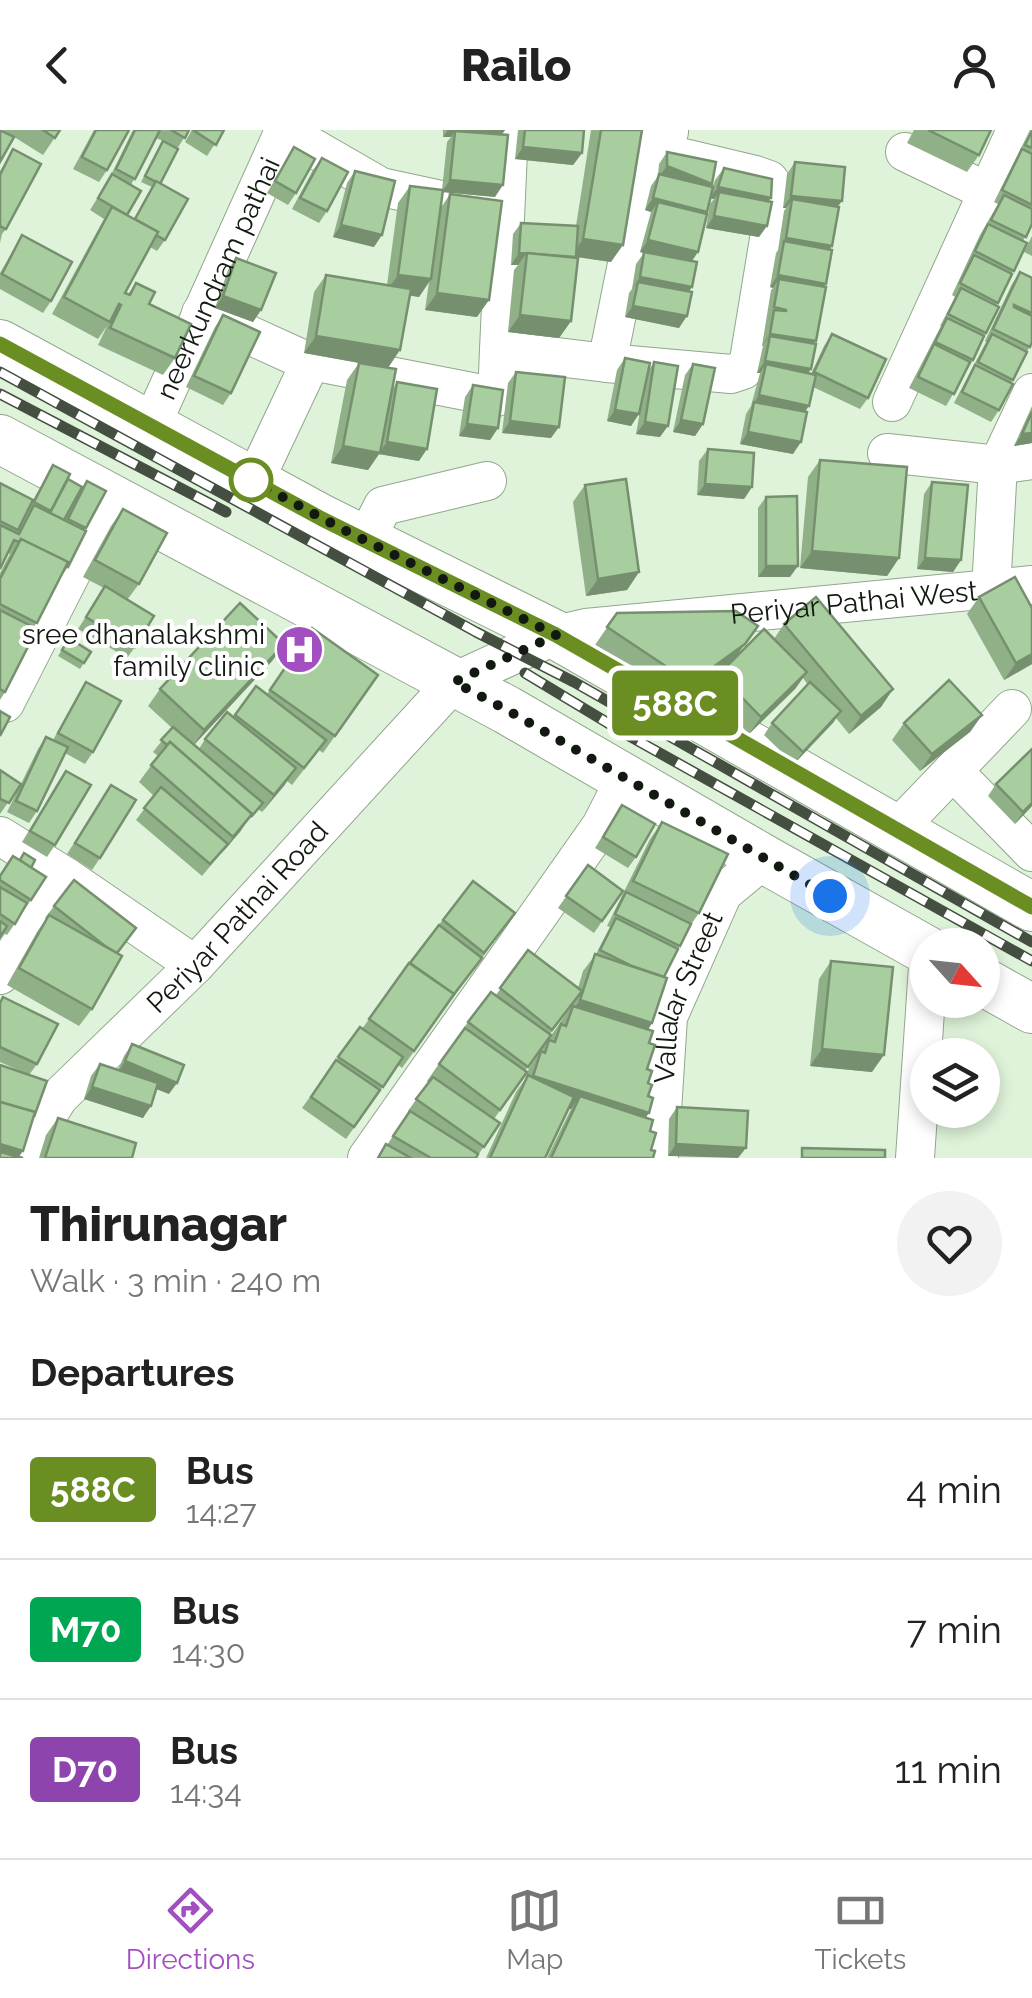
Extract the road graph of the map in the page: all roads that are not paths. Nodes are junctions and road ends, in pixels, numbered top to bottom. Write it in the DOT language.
graph roads {
  1 [pos="283,130"];
  2 [pos="509,130"];
  3 [pos="1016,130"];
  4 [pos="660,140"];
  5 [pos="905,152"];
  6 [pos="988,192"];
  7 [pos="504,214"];
  8 [pos="201,313"];
  9 [pos="0,344"];
  10 [pos="499,350"];
  11 [pos="312,361"];
  12 [pos="607,363"];
  13 [pos="1032,393"];
  14 [pos="892,402"];
  15 [pos="151,426"];
  16 [pos="0,439"];
  17 [pos="887,453"];
  18 [pos="1015,463"];
  19 [pos="486,480"];
  20 [pos="254,482"];
  21 [pos="109,499"];
  22 [pos="365,541"];
  23 [pos="1020,589"];
  24 [pos="556,635"];
  25 [pos="454,682"];
  26 [pos="5,703"];
  27 [pos="1012,710"];
  28 [pos="953,771"];
  29 [pos="625,779"];
  30 [pos="896,830"];
  31 [pos="0,836"];
  32 [pos="1032,852"];
  33 [pos="764,860"];
  34 [pos="66,877"];
  35 [pos="1032,908"];
  36 [pos="910,940"];
  37 [pos="195,965"];
  38 [pos="0,975"];
  39 [pos="1000,992"];
  40 [pos="1032,1009"];
  41 [pos="925,1018"];
  42 [pos="34,1158"];
  43 [pos="367,1158"];
  44 [pos="659,1158"];
  45 [pos="915,1158"];
  1 -- 7 [label="street"];
  1 -- 8 [label="street, neerkundram pathai"];
  2 -- 7 [label="street"];
  3 -- 6 [label="street"];
  4 -- 12 [label="street"];
  4 -- 12 [label="street"];
  5 -- 6 [label="street"];
  6 -- 14 [label="street"];
  7 -- 10 [label="street"];
  8 -- 11 [label="street"];
  8 -- 15 [label="street, neerkundram pathai"];
  9 -- 15 [label="main road"];
  10 -- 11 [label="street"];
  10 -- 12 [label="street"];
  11 -- 20 [label="street"];
  13 -- 18 [label="street"];
  15 -- 20 [label="main road"];
  16 -- 21 [label="main road"];
  17 -- 18 [label="street"];
  18 -- 23 [label="street"];
  19 -- 22 [label="street"];
  20 -- 22 [label="main road"];
  21 -- 25 [label="main road"];
  21 -- 26 [label="street"];
  22 -- 24 [label="main road"];
  23 -- 24 [label="street, Periyar Pathai West"];
  24 -- 25 [label="street, Periyar Pathai West"];
  24 -- 30 [label="main road"];
  25 -- 29 [label="main road"];
  25 -- 37 [label="street, Periyar Pathai Road"];
  27 -- 28 [label="street"];
  28 -- 30 [label="street"];
  28 -- 32 [label="street"];
  29 -- 33 [label="main road"];
  29 -- 43 [label="street"];
  30 -- 35 [label="main road"];
  31 -- 34 [label="street"];
  33 -- 36 [label="main road"];
  33 -- 44 [label="street, Vallalar Street"];
  34 -- 37 [label="street"];
  34 -- 38 [label="street"];
  37 -- 42 [label="street, Periyar Pathai Road"];
  39 -- 40 [label="main road"];
  41 -- 45 [label="street"];
}
